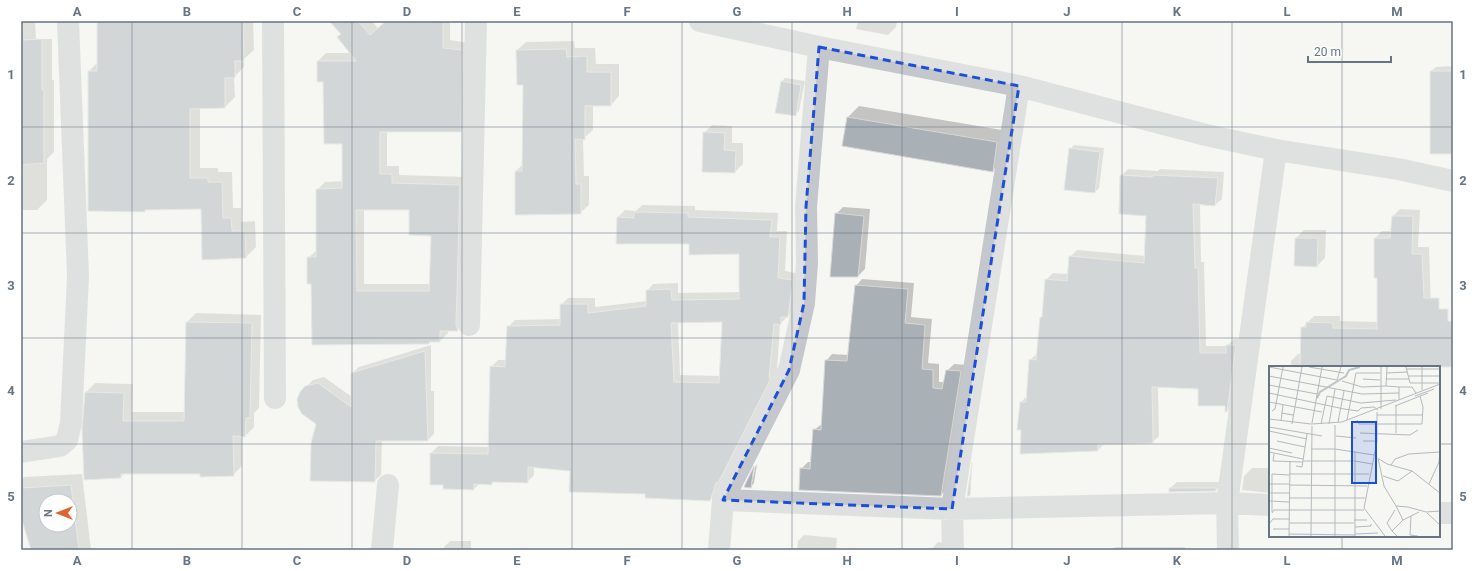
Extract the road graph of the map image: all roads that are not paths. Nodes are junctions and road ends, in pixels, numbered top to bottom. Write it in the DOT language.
graph roads {
  1 [pos="68,21"];
  2 [pos="273,21"];
  3 [pos="476,21"];
  4 [pos="700,21"];
  5 [pos="819,47"];
  6 [pos="1019,86"];
  7 [pos="1276,150"];
  8 [pos="1453,181"];
  9 [pos="469,325"];
  10 [pos="275,398"];
  11 [pos="21,452"];
  12 [pos="388,485"];
  13 [pos="723,500"];
  14 [pos="1227,503"];
  15 [pos="1269,505"];
  16 [pos="952,509"];
  17 [pos="1440,513"];
  18 [pos="1453,513"];
  19 [pos="382,550"];
  20 [pos="719,550"];
  21 [pos="953,550"];
  22 [pos="1228,550"];
  1 -- 11 [label="street"];
  2 -- 10 [label="street"];
  3 -- 9 [label="street"];
  4 -- 5 [label="street"];
  5 -- 6 [label="street"];
  5 -- 13 [label="street"];
  6 -- 7 [label="street"];
  6 -- 16 [label="street"];
  7 -- 8 [label="street"];
  7 -- 14 [label="street"];
  12 -- 19 [label="street"];
  13 -- 16 [label="street"];
  13 -- 20 [label="street"];
  14 -- 15 [label="street"];
  14 -- 16 [label="street"];
  14 -- 22 [label="street"];
  16 -- 21 [label="street"];
  17 -- 18 [label="street"];
}
